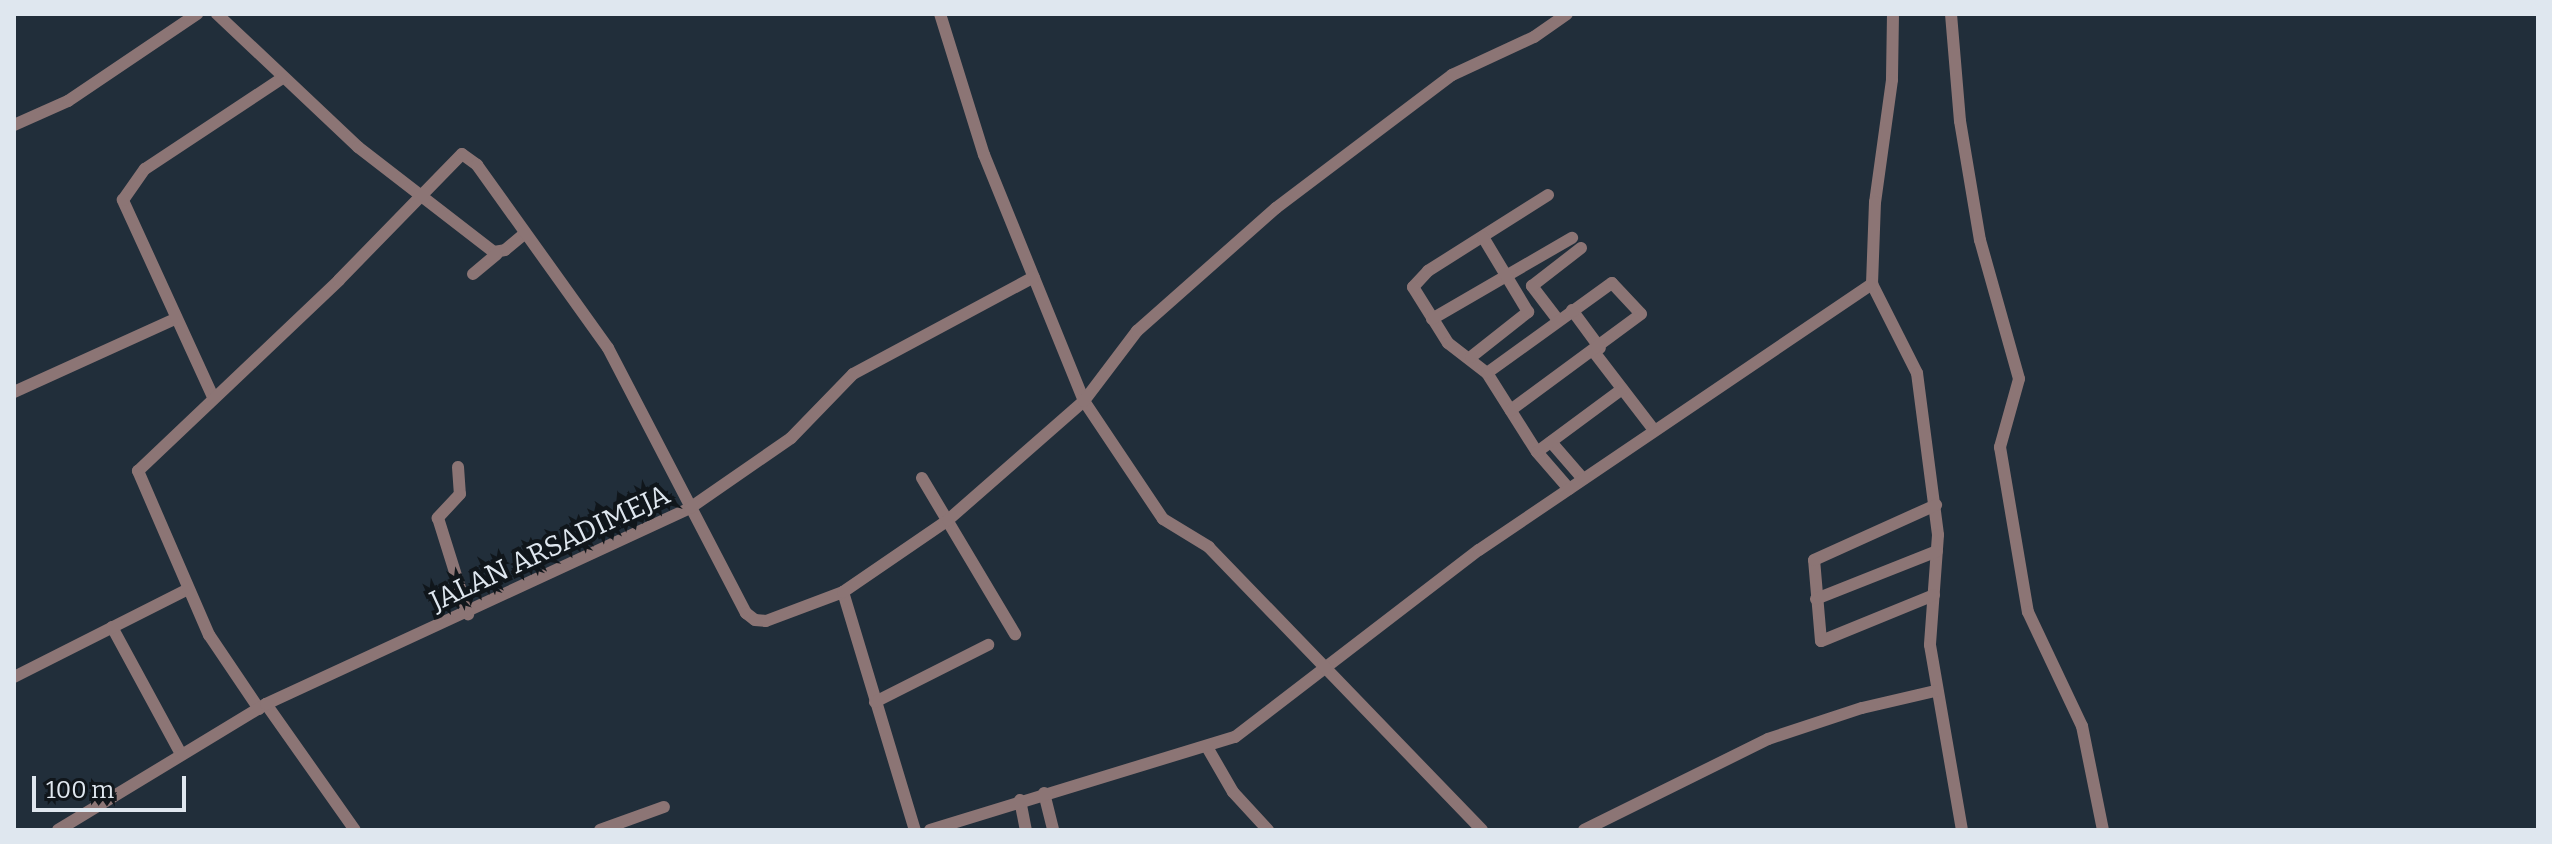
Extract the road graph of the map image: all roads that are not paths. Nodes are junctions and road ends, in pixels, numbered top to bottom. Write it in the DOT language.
graph roads {
  1 [pos="197,14"];
  2 [pos="217,14"];
  3 [pos="940,14"];
  4 [pos="1567,14"];
  5 [pos="1893,14"];
  6 [pos="1951,14"];
  7 [pos="181,18"];
  8 [pos="281,79"];
  9 [pos="14,125"];
  10 [pos="1548,195"];
  11 [pos="421,198"];
  12 [pos="525,233"];
  13 [pos="1483,237"];
  14 [pos="1572,238"];
  15 [pos="1581,248"];
  16 [pos="497,254"];
  17 [pos="473,274"];
  18 [pos="1508,276"];
  19 [pos="1034,277"];
  20 [pos="1872,284"];
  21 [pos="1572,310"];
  22 [pos="175,319"];
  23 [pos="1432,319"];
  24 [pos="1558,320"];
  25 [pos="1597,350"];
  26 [pos="1471,357"];
  27 [pos="1487,373"];
  28 [pos="1622,389"];
  29 [pos="14,392"];
  30 [pos="213,397"];
  31 [pos="1084,401"];
  32 [pos="1511,410"];
  33 [pos="1653,429"];
  34 [pos="1551,442"];
  35 [pos="1537,452"];
  36 [pos="458,467"];
  37 [pos="922,478"];
  38 [pos="1583,479"];
  39 [pos="1569,489"];
  40 [pos="1936,505"];
  41 [pos="690,508"];
  42 [pos="948,520"];
  43 [pos="1937,551"];
  44 [pos="186,590"];
  45 [pos="843,592"];
  46 [pos="1934,595"];
  47 [pos="1816,599"];
  48 [pos="468,614"];
  49 [pos="112,627"];
  50 [pos="1015,634"];
  51 [pos="988,645"];
  52 [pos="1327,670"];
  53 [pos="14,677"];
  54 [pos="1935,691"];
  55 [pos="875,702"];
  56 [pos="263,707"];
  57 [pos="1207,747"];
  58 [pos="181,754"];
  59 [pos="1044,793"];
  60 [pos="1020,800"];
  61 [pos="664,807"];
  62 [pos="58,830"];
  63 [pos="355,830"];
  64 [pos="600,830"];
  65 [pos="915,830"];
  66 [pos="930,830"];
  67 [pos="1026,830"];
  68 [pos="1053,830"];
  69 [pos="1268,830"];
  70 [pos="1482,830"];
  71 [pos="1584,830"];
  72 [pos="1962,830"];
  73 [pos="2103,830"];
  1 -- 7 [label="street"];
  2 -- 8 [label="street"];
  3 -- 19 [label="street"];
  4 -- 31 [label="street"];
  5 -- 20 [label="street"];
  6 -- 73 [label="street"];
  7 -- 9 [label="street"];
  8 -- 11 [label="street"];
  8 -- 22 [label="street"];
  10 -- 13 [label="street"];
  11 -- 12 [label="street"];
  11 -- 16 [label="street"];
  11 -- 30 [label="street"];
  12 -- 16 [label="street"];
  12 -- 41 [label="street"];
  13 -- 18 [label="street"];
  13 -- 23 [label="street"];
  14 -- 18 [label="street"];
  15 -- 24 [label="street"];
  16 -- 17 [label="street"];
  18 -- 23 [label="street"];
  18 -- 26 [label="street"];
  19 -- 31 [label="street"];
  19 -- 41 [label="street"];
  20 -- 33 [label="street"];
  20 -- 40 [label="street"];
  21 -- 24 [label="street"];
  21 -- 25 [label="street"];
  21 -- 25 [label="street"];
  22 -- 29 [label="street"];
  22 -- 30 [label="street"];
  23 -- 26 [label="street"];
  24 -- 27 [label="street"];
  25 -- 28 [label="street"];
  25 -- 32 [label="street"];
  26 -- 27 [label="street"];
  27 -- 32 [label="street"];
  28 -- 33 [label="street"];
  28 -- 34 [label="street"];
  30 -- 44 [label="street"];
  31 -- 42 [label="street"];
  31 -- 52 [label="street"];
  32 -- 35 [label="street"];
  33 -- 38 [label="street"];
  34 -- 35 [label="street"];
  34 -- 38 [label="street"];
  35 -- 39 [label="street"];
  36 -- 48 [label="street"];
  37 -- 42 [label="street"];
  38 -- 39 [label="street"];
  39 -- 52 [label="street"];
  40 -- 43 [label="street"];
  40 -- 47 [label="street"];
  41 -- 45 [label="street, JALAN ARSADIMEJA"];
  41 -- 48 [label="street, JALAN ARSADIMEJA"];
  42 -- 45 [label="street"];
  42 -- 50 [label="street"];
  43 -- 46 [label="street"];
  43 -- 47 [label="street"];
  44 -- 49 [label="street"];
  44 -- 56 [label="street"];
  45 -- 55 [label="street"];
  46 -- 47 [label="street"];
  46 -- 54 [label="street"];
  48 -- 56 [label="street, JALAN ARSADIMEJA"];
  49 -- 53 [label="street"];
  49 -- 58 [label="street"];
  51 -- 55 [label="street"];
  52 -- 57 [label="street"];
  52 -- 70 [label="street"];
  54 -- 71 [label="street"];
  54 -- 72 [label="street"];
  55 -- 65 [label="street"];
  56 -- 58 [label="street, JALAN ARSADIMEJA"];
  56 -- 63 [label="street"];
  57 -- 59 [label="street"];
  57 -- 69 [label="street"];
  58 -- 62 [label="street, JALAN ARSADIMEJA"];
  59 -- 60 [label="street"];
  59 -- 68 [label="street"];
  60 -- 66 [label="street"];
  60 -- 67 [label="street"];
  61 -- 64 [label="street"];
}
